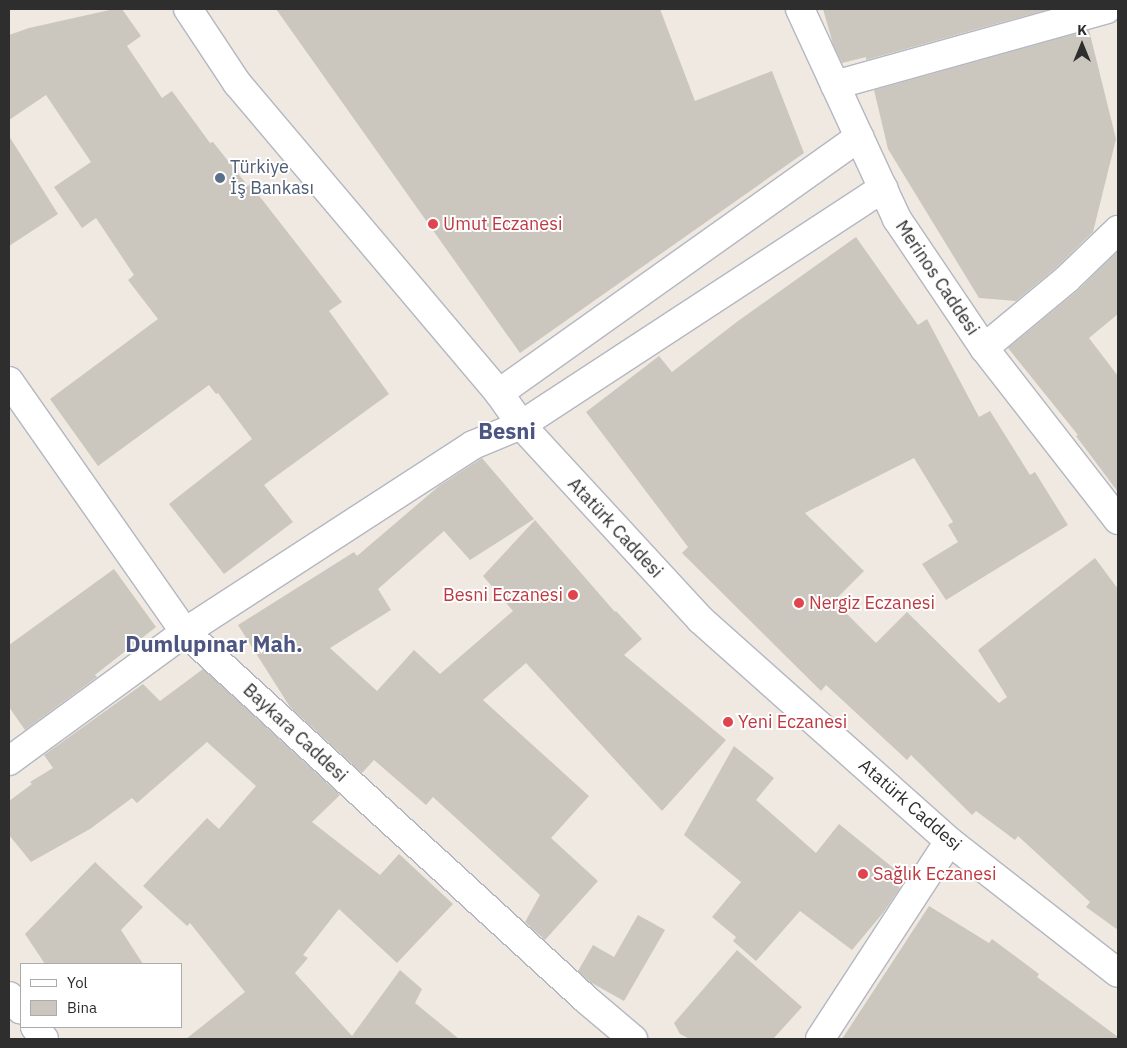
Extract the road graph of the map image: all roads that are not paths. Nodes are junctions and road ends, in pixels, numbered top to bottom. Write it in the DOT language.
graph roads {
  1 [pos="188,9"];
  2 [pos="800,9"];
  3 [pos="1107,9"];
  4 [pos="835,85"];
  5 [pos="859,137"];
  6 [pos="883,188"];
  7 [pos="1118,230"];
  8 [pos="984,348"];
  9 [pos="9,381"];
  10 [pos="499,393"];
  11 [pos="521,425"];
  12 [pos="1118,520"];
  13 [pos="185,632"];
  14 [pos="9,761"];
  15 [pos="949,841"];
  16 [pos="1118,973"];
  17 [pos="9,996"];
  18 [pos="20,1009"];
  19 [pos="36,1028"];
  20 [pos="44,1039"];
  21 [pos="633,1039"];
  22 [pos="820,1039"];
  1 -- 10 [label="street, Atatürk Caddesi"];
  2 -- 4 [label="street, Merinos Caddesi"];
  3 -- 4 [label="street"];
  4 -- 5 [label="street, Merinos Caddesi"];
  5 -- 6 [label="street, Merinos Caddesi"];
  5 -- 10 [label="street"];
  6 -- 8 [label="street, Merinos Caddesi"];
  6 -- 11 [label="street"];
  7 -- 8 [label="street"];
  8 -- 12 [label="street, Merinos Caddesi"];
  9 -- 13 [label="street, Baykara Caddesi"];
  10 -- 11 [label="street, Atatürk Caddesi"];
  11 -- 13 [label="street"];
  11 -- 15 [label="street, Atatürk Caddesi"];
  13 -- 14 [label="street"];
  13 -- 21 [label="street, Baykara Caddesi"];
  15 -- 16 [label="street, Atatürk Caddesi"];
  15 -- 22 [label="street"];
  17 -- 18 [label="street"];
  19 -- 20 [label="street"];
}
